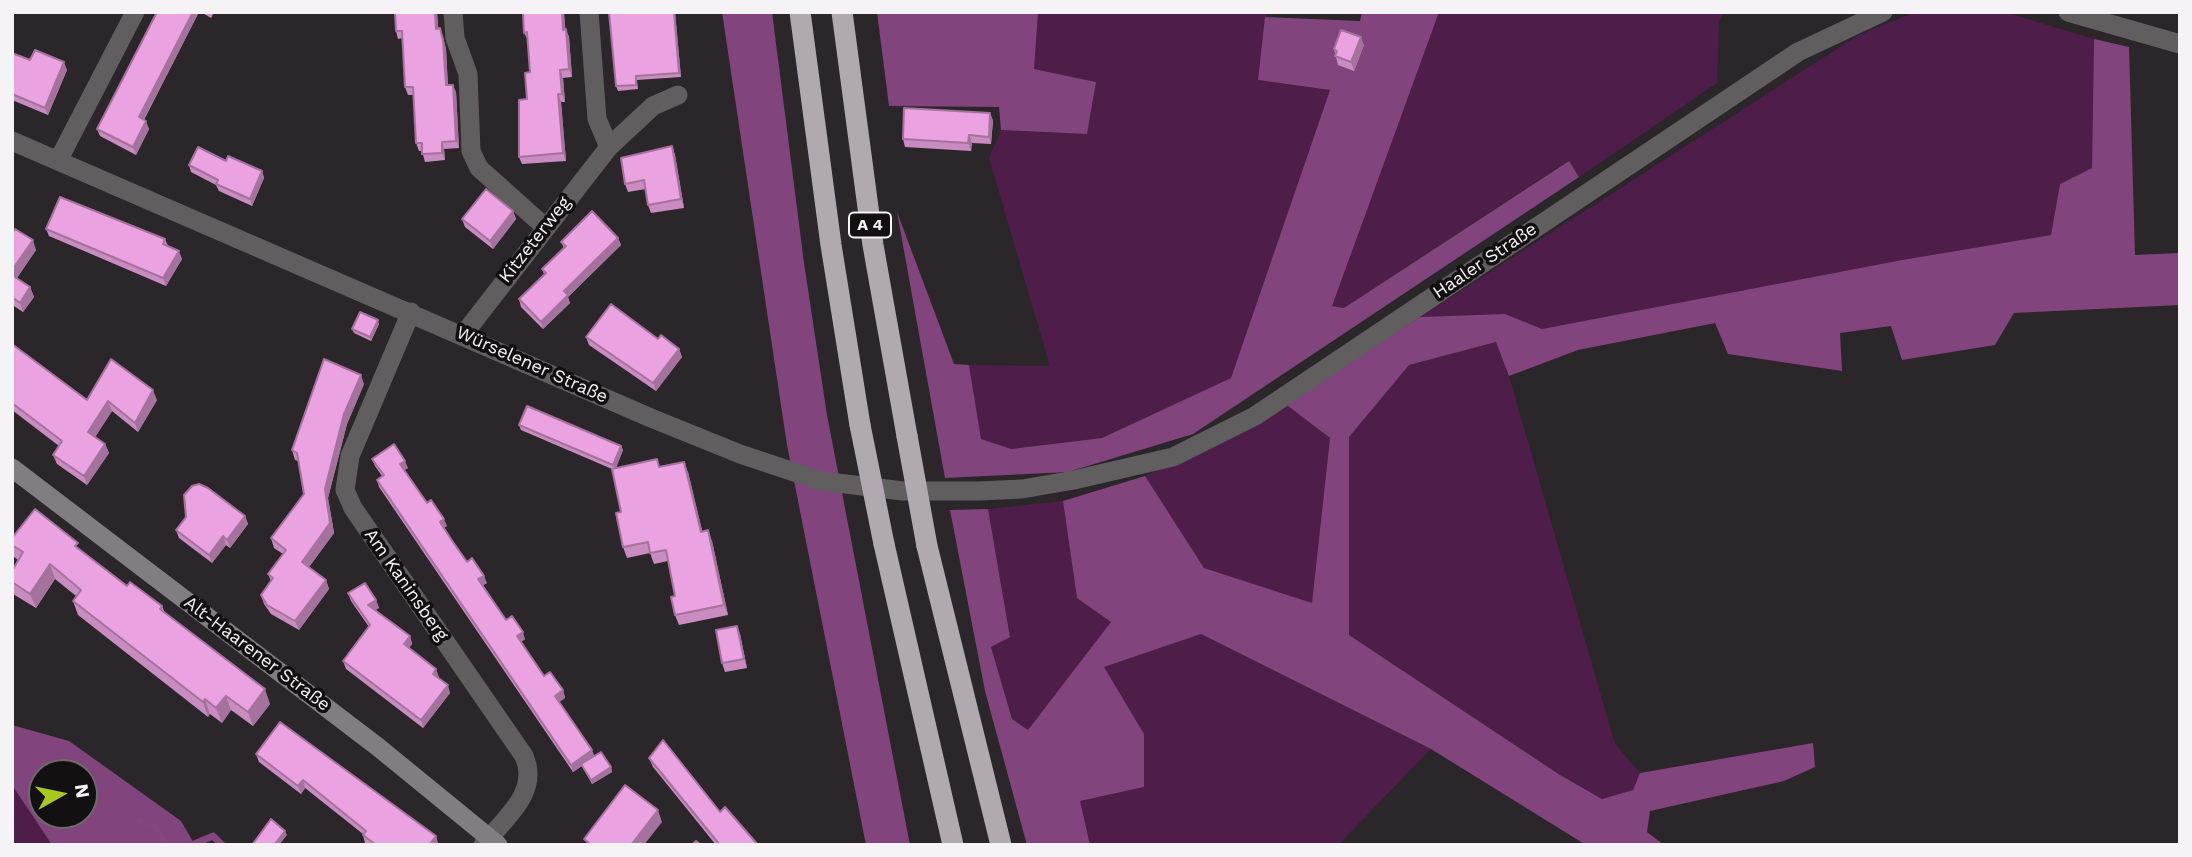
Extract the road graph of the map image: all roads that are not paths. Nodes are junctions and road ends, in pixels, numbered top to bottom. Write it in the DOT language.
graph roads {
  1 [pos="135,12"];
  2 [pos="453,12"];
  3 [pos="589,12"];
  4 [pos="800,12"];
  5 [pos="842,12"];
  6 [pos="1883,12"];
  7 [pos="2068,12"];
  8 [pos="2180,44"];
  9 [pos="678,95"];
  10 [pos="12,141"];
  11 [pos="609,146"];
  12 [pos="59,159"];
  13 [pos="545,227"];
  14 [pos="411,312"];
  15 [pos="463,335"];
  16 [pos="12,468"];
  17 [pos="1074,480"];
  18 [pos="490,842"];
  19 [pos="953,845"];
  20 [pos="1001,845"];
  1 -- 12 [label="street"];
  2 -- 13 [label="street"];
  3 -- 11 [label="street"];
  4 -- 19 [label="highway, A 4, bridge"];
  5 -- 20 [label="highway, A 4, bridge"];
  6 -- 17 [label="street, Haaler Straße"];
  7 -- 8 [label="street"];
  9 -- 11 [label="street, Kitzeterweg"];
  10 -- 12 [label="street, Würselener Straße"];
  11 -- 13 [label="street, Kitzeterweg"];
  12 -- 14 [label="street, Würselener Straße"];
  13 -- 15 [label="street, Kitzeterweg"];
  14 -- 15 [label="street, Würselener Straße"];
  14 -- 18 [label="street, Am Kaninsberg"];
  15 -- 17 [label="street, Würselener Straße"];
  16 -- 18 [label="main road, Alt-Haarener Straße"];
}
